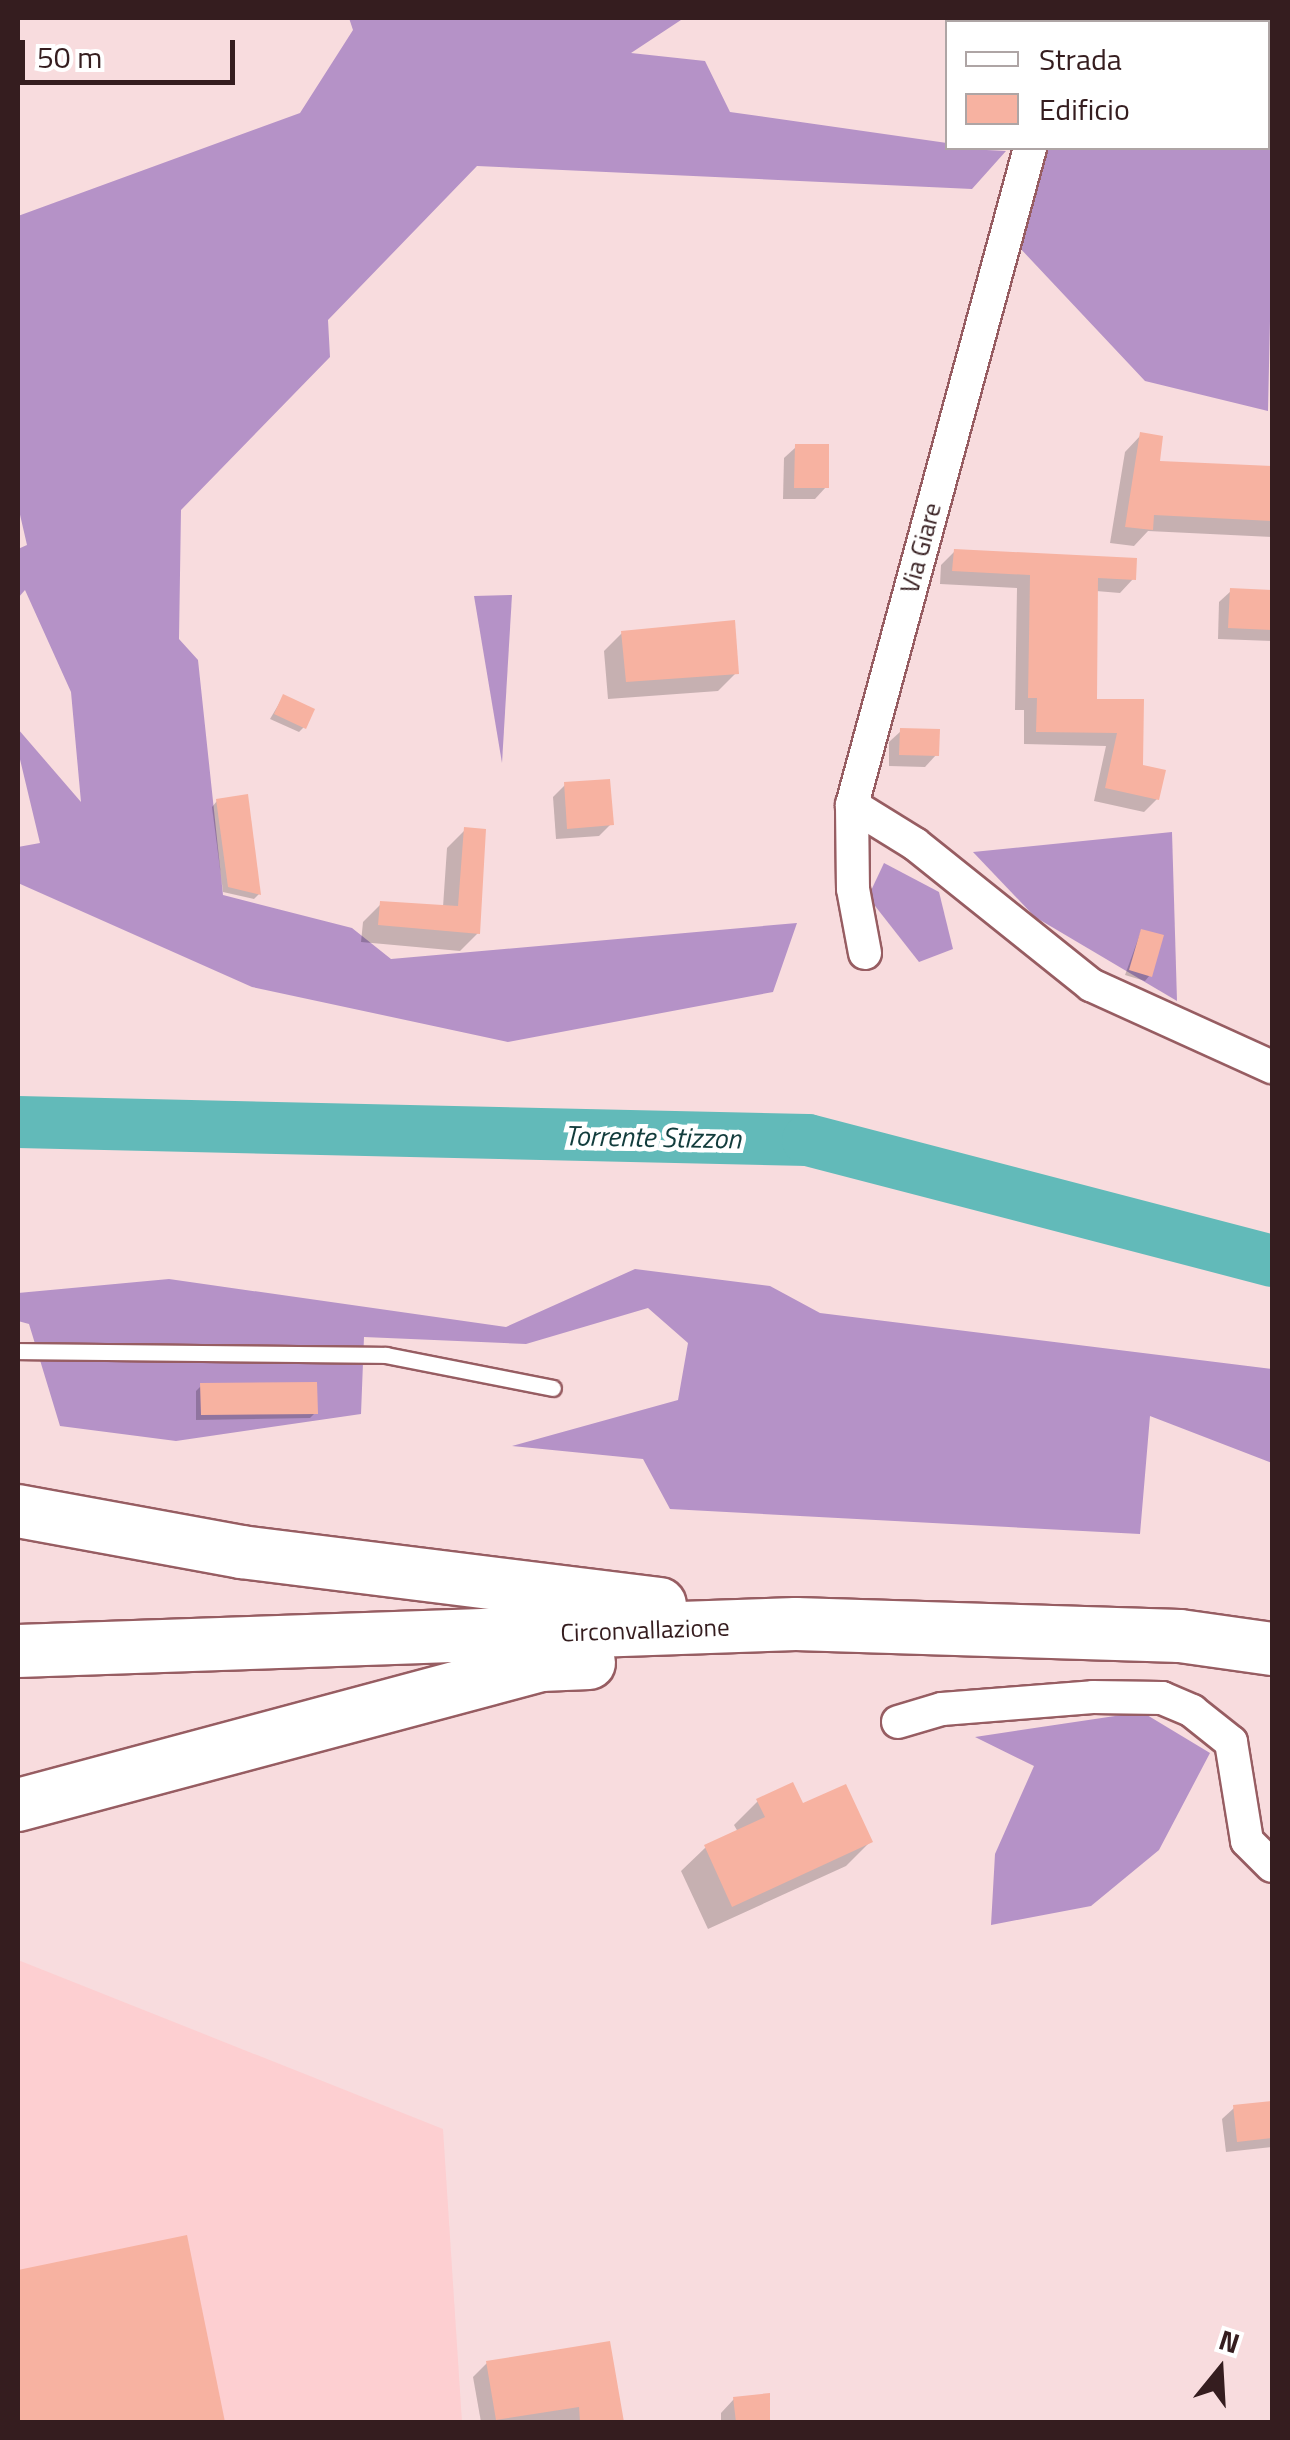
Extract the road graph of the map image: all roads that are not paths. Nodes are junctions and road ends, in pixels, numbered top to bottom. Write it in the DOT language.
graph roads {
  1 [pos="1029,150"];
  2 [pos="852,804"];
  3 [pos="865,952"];
  4 [pos="1272,1067"];
  5 [pos="18,1352"];
  6 [pos="552,1388"];
  7 [pos="18,1511"];
  8 [pos="720,1627"];
  9 [pos="1272,1649"];
  10 [pos="18,1651"];
  11 [pos="898,1722"];
  12 [pos="18,1805"];
  13 [pos="1272,1866"];
  1 -- 2 [label="street, Via Giare"];
  2 -- 3 [label="street, Via Giare"];
  2 -- 4 [label="street"];
  5 -- 6 [label="lane"];
  7 -- 8 [label="highway"];
  8 -- 9 [label="highway, Circonvallazione"];
  8 -- 10 [label="highway, Circonvallazione"];
  8 -- 12 [label="highway"];
  11 -- 13 [label="street"];
}
